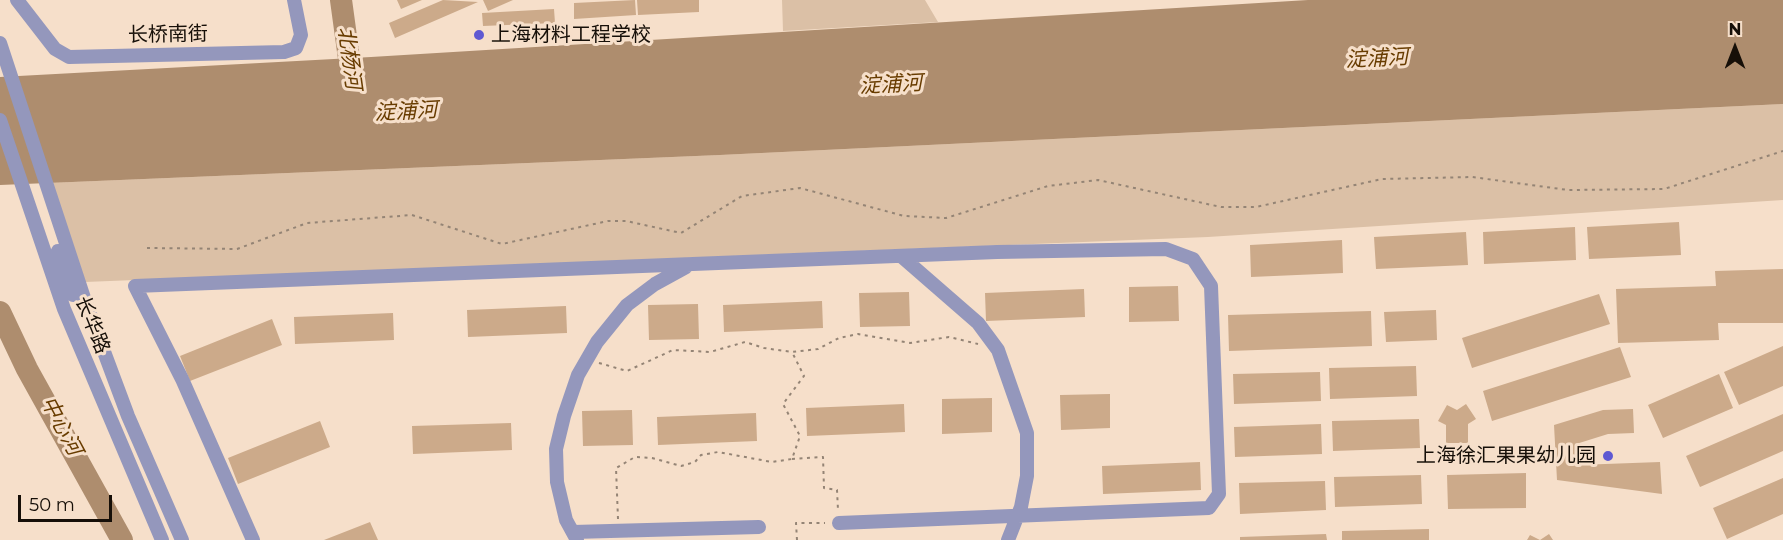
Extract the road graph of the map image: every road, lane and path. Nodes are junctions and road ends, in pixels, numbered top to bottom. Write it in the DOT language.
graph roads {
  1 [pos="17,0"];
  2 [pos="294,0"];
  3 [pos="0,43"];
  4 [pos="0,71"];
  5 [pos="0,120"];
  6 [pos="1783,151"];
  7 [pos="147,248"];
  8 [pos="901,256"];
  9 [pos="689,265"];
  10 [pos="994,345"];
  11 [pos="792,352"];
  12 [pos="589,357"];
  13 [pos="128,416"];
  14 [pos="792,459"];
  15 [pos="1018,514"];
  16 [pos="839,523"];
  17 [pos="759,527"];
  18 [pos="619,531"];
  19 [pos="575,536"];
  20 [pos="162,540"];
  21 [pos="182,540"];
  22 [pos="253,540"];
  23 [pos="797,540"];
  24 [pos="1008,540"];
  1 -- 2 [label="street, 长桥南街"];
  3 -- 13 [label="street, 长华路"];
  4 -- 13 [label="street, 长华路"];
  5 -- 20 [label="street, 长华路"];
  6 -- 7 [label="path"];
  8 -- 9 [label="street"];
  8 -- 10 [label="street"];
  8 -- 15 [label="street"];
  9 -- 12 [label="street"];
  9 -- 22 [label="street"];
  10 -- 11 [label="path"];
  10 -- 15 [label="street"];
  11 -- 12 [label="path"];
  11 -- 14 [label="path"];
  12 -- 19 [label="street"];
  13 -- 21 [label="street, 长华路"];
  14 -- 16 [label="path"];
  14 -- 18 [label="path"];
  15 -- 16 [label="street"];
  15 -- 24 [label="street"];
  16 -- 23 [label="path"];
  17 -- 18 [label="street"];
  18 -- 19 [label="street"];
}
